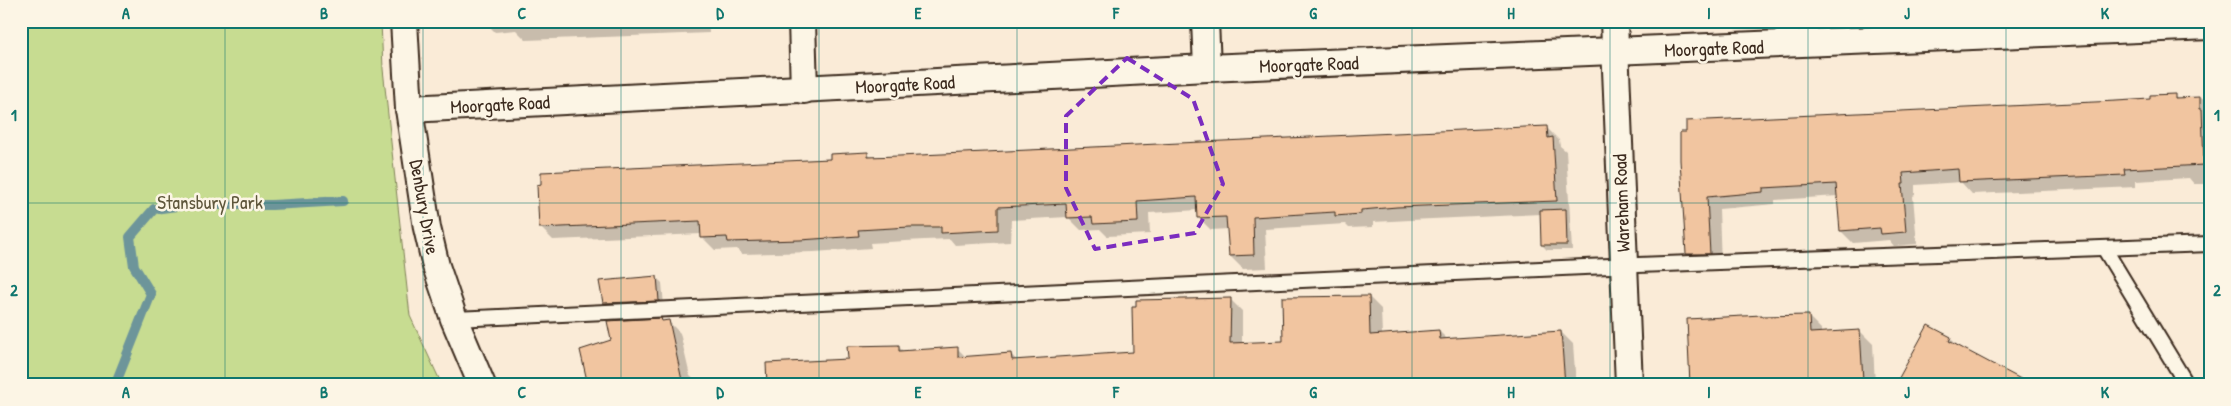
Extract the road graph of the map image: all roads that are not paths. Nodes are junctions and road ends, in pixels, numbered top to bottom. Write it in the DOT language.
graph roads {
  1 [pos="404,21"];
  2 [pos="802,21"];
  3 [pos="1205,21"];
  4 [pos="1614,21"];
  5 [pos="2210,26"];
  6 [pos="2020,28"];
  7 [pos="1616,52"];
  8 [pos="1207,68"];
  9 [pos="804,90"];
  10 [pos="409,109"];
  11 [pos="2210,244"];
  12 [pos="2104,248"];
  13 [pos="1624,266"];
  14 [pos="454,319"];
  15 [pos="482,385"];
  16 [pos="1628,385"];
  17 [pos="2187,385"];
  1 -- 10 [label="street, Denbury Drive"];
  2 -- 9 [label="street"];
  3 -- 8 [label="street"];
  4 -- 7 [label="street, Wareham Road"];
  5 -- 6 [label="street, Moorgate Road"];
  6 -- 7 [label="street, Moorgate Road"];
  7 -- 8 [label="street, Moorgate Road"];
  7 -- 13 [label="street, Wareham Road"];
  8 -- 9 [label="street, Moorgate Road"];
  9 -- 10 [label="street, Moorgate Road"];
  10 -- 14 [label="street, Denbury Drive"];
  11 -- 12 [label="lane"];
  12 -- 13 [label="lane"];
  12 -- 17 [label="lane"];
  13 -- 14 [label="lane"];
  13 -- 16 [label="street, Wareham Road"];
  14 -- 15 [label="street, Denbury Drive"];
}
